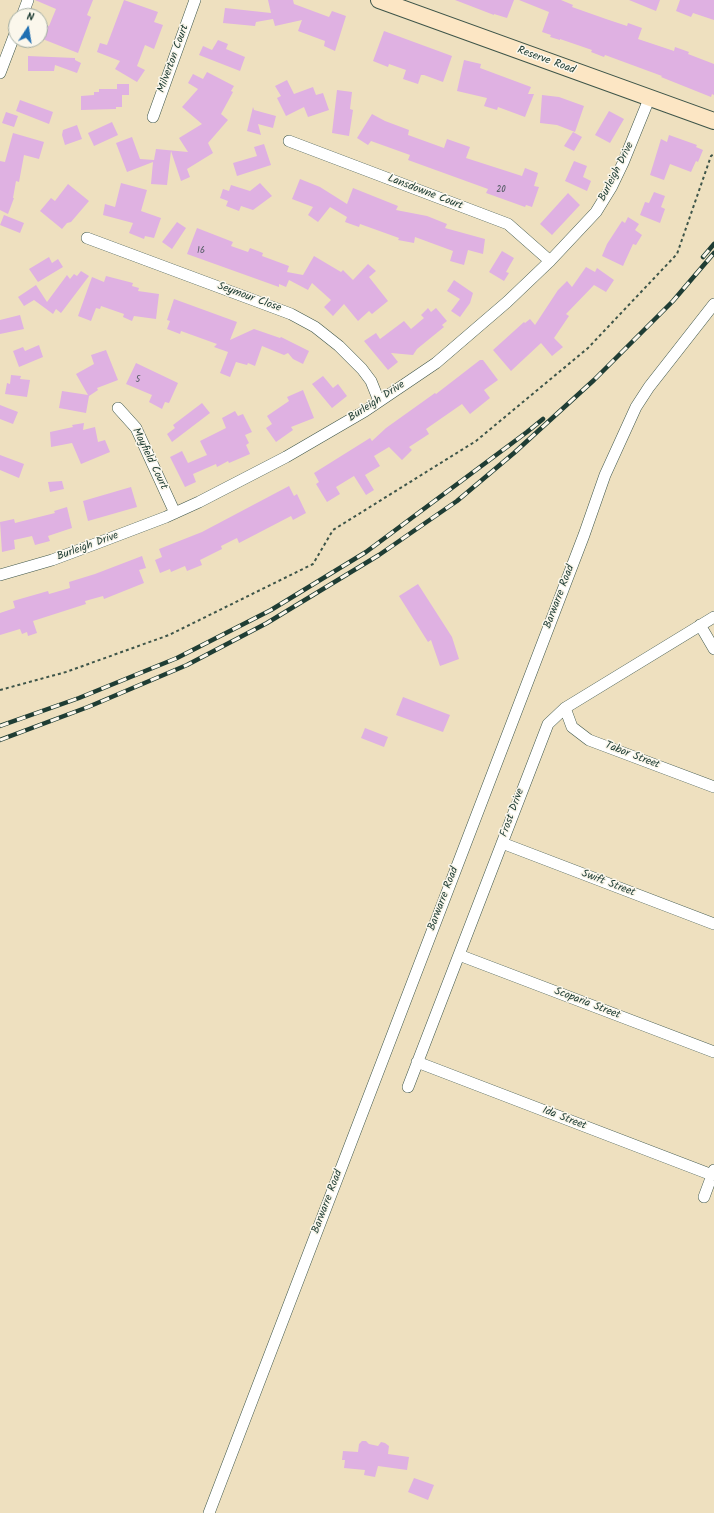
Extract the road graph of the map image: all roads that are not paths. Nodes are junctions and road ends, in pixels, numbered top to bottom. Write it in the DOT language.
graph roads {
  1 [pos="195,0"];
  2 [pos="379,0"];
  3 [pos="10,48"];
  4 [pos="0,73"];
  5 [pos="650,99"];
  6 [pos="153,117"];
  7 [pos="714,121"];
  8 [pos="289,141"];
  9 [pos="87,238"];
  10 [pos="550,261"];
  11 [pos="714,304"];
  12 [pos="379,401"];
  13 [pos="118,408"];
  14 [pos="175,513"];
  15 [pos="0,575"];
  16 [pos="714,616"];
  17 [pos="700,625"];
  18 [pos="714,649"];
  19 [pos="565,708"];
  20 [pos="714,787"];
  21 [pos="502,843"];
  22 [pos="714,924"];
  23 [pos="459,955"];
  24 [pos="714,1052"];
  25 [pos="417,1062"];
  26 [pos="408,1087"];
  27 [pos="713,1173"];
  28 [pos="704,1197"];
  29 [pos="209,1513"];
  1 -- 6 [label="street, Milverton Court"];
  2 -- 5 [label="street, Reserve Road"];
  3 -- 4 [label="street"];
  5 -- 7 [label="street, Reserve Road"];
  5 -- 10 [label="street, Burleigh Drive"];
  8 -- 10 [label="street, Lansdowne Court"];
  9 -- 12 [label="street, Seymour Close"];
  10 -- 12 [label="street, Burleigh Drive"];
  11 -- 29 [label="street, Barwarre Road"];
  12 -- 14 [label="street, Burleigh Drive"];
  13 -- 14 [label="street, Mayfield Court"];
  14 -- 15 [label="street, Burleigh Drive"];
  16 -- 17 [label="street, Frost Drive"];
  17 -- 18 [label="street"];
  17 -- 19 [label="street, Frost Drive"];
  19 -- 20 [label="street, Tabor Street"];
  19 -- 21 [label="street, Frost Drive"];
  21 -- 22 [label="street, Swift Street"];
  21 -- 23 [label="street, Frost Drive"];
  23 -- 24 [label="street, Scoparia Street"];
  23 -- 25 [label="street, Frost Drive"];
  25 -- 26 [label="street, Frost Drive"];
  25 -- 27 [label="street, Ida Street"];
  27 -- 28 [label="street"];
}
